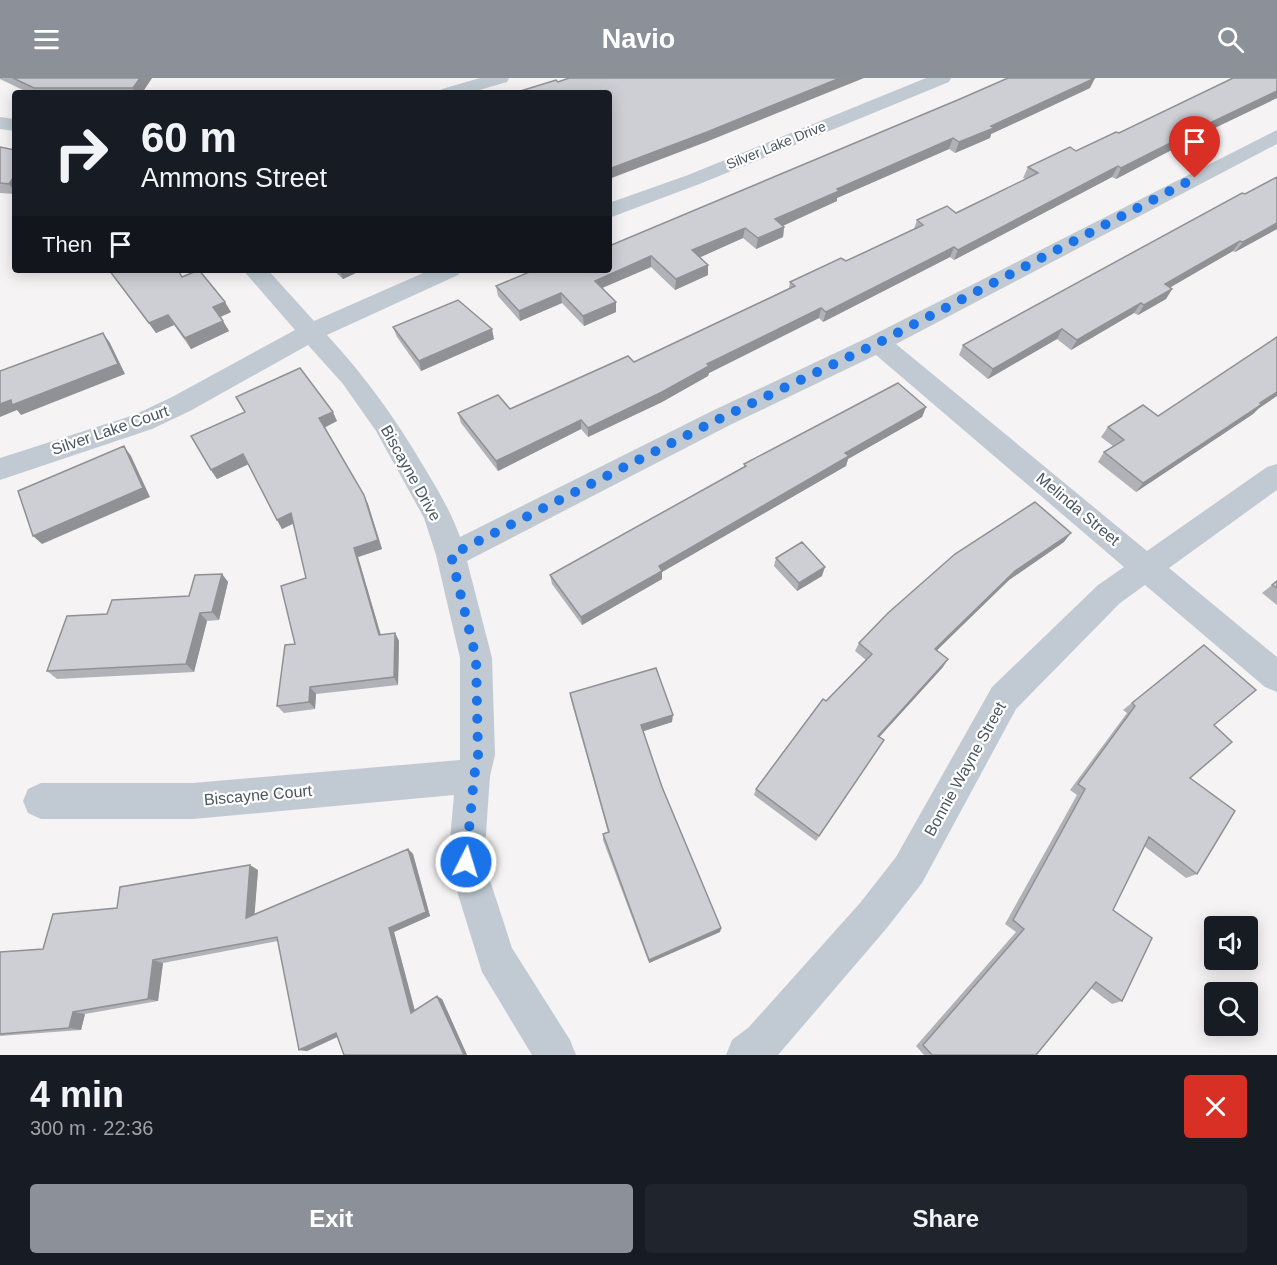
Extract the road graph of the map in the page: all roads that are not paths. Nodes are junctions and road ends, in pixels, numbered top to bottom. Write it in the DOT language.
graph roads {
  1 [pos="500,78"];
  2 [pos="942,78"];
  3 [pos="459,90"];
  4 [pos="1277,136"];
  5 [pos="612,210"];
  6 [pos="258,273"];
  7 [pos="443,273"];
  8 [pos="311,332"];
  9 [pos="878,343"];
  10 [pos="0,469"];
  11 [pos="1277,475"];
  12 [pos="451,555"];
  13 [pos="1148,567"];
  14 [pos="1277,677"];
  15 [pos="474,777"];
  16 [pos="41,801"];
  17 [pos="555,1055"];
  18 [pos="747,1055"];
  1 -- 3 [label="street"];
  2 -- 5 [label="street, Silver Lake Drive"];
  4 -- 9 [label="street"];
  6 -- 8 [label="street, Biscayne Drive"];
  7 -- 8 [label="street"];
  8 -- 10 [label="street, Silver Lake Court"];
  8 -- 12 [label="street, Biscayne Drive"];
  9 -- 12 [label="street"];
  9 -- 13 [label="street, Melinda Street"];
  11 -- 13 [label="street, Bonnie Wayne Street"];
  12 -- 15 [label="street, Biscayne Drive"];
  13 -- 14 [label="street, Melinda Street"];
  13 -- 18 [label="street, Bonnie Wayne Street"];
  15 -- 16 [label="street, Biscayne Court"];
  15 -- 17 [label="street, Biscayne Drive"];
}
